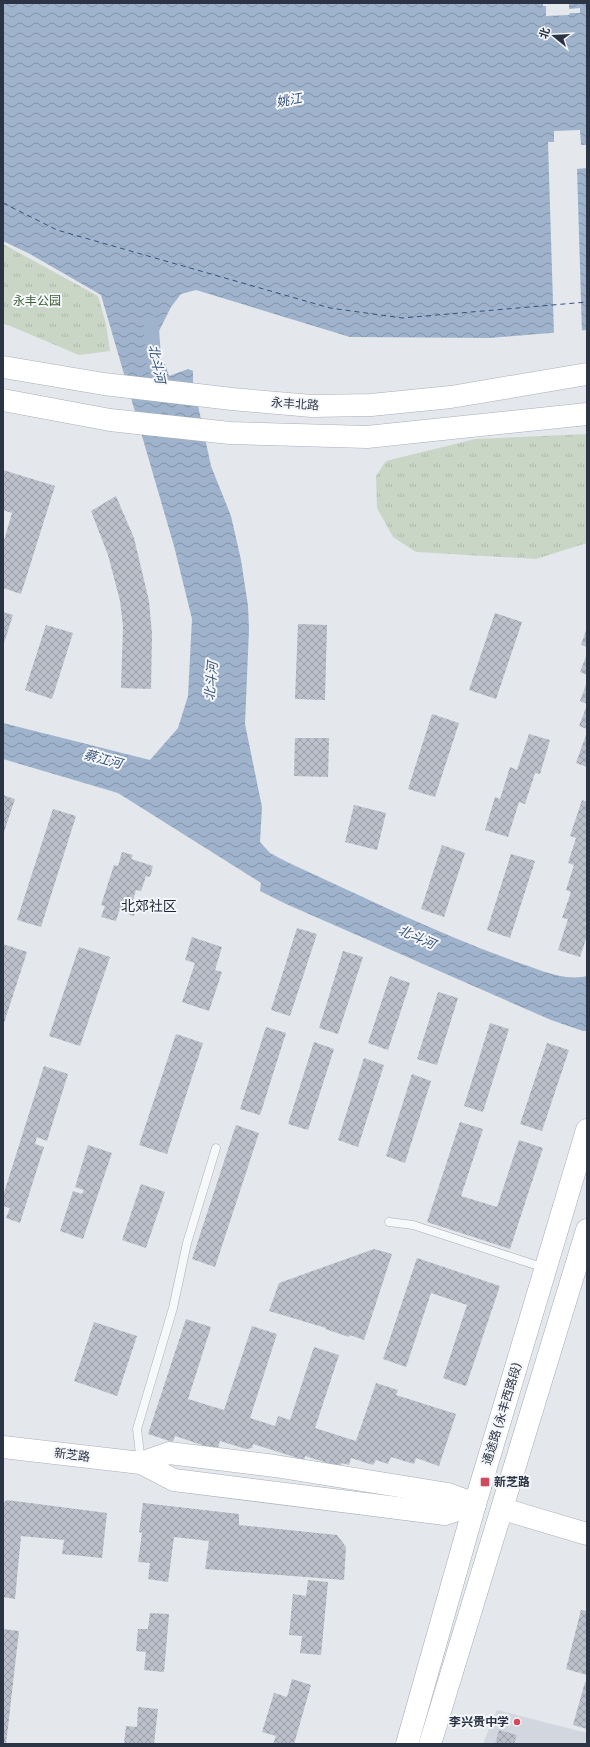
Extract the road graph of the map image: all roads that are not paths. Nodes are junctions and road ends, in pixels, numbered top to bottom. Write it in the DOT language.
graph roads {
  1 [pos="3,367"];
  2 [pos="587,374"];
  3 [pos="3,400"];
  4 [pos="587,414"];
  5 [pos="587,1130"];
  6 [pos="216,1148"];
  7 [pos="389,1222"];
  8 [pos="587,1230"];
  9 [pos="546,1268"];
  10 [pos="3,1447"];
  11 [pos="141,1463"];
  12 [pos="475,1504"];
  13 [pos="503,1509"];
  14 [pos="587,1534"];
  15 [pos="407,1744"];
  16 [pos="430,1744"];
  1 -- 2 [label="main road, 永丰北路"];
  3 -- 4 [label="main road"];
  5 -- 9 [label="main road, 通途路 (永丰西路段)"];
  6 -- 11 [label="lane"];
  7 -- 9 [label="lane"];
  8 -- 13 [label="main road"];
  9 -- 12 [label="main road, 通途路 (永丰西路段)"];
  10 -- 11 [label="main road, 新芝路"];
  11 -- 12 [label="main road, 新芝路"];
  12 -- 15 [label="main road, 通途路 (永丰西路段)"];
  13 -- 14 [label="main road"];
  13 -- 16 [label="main road"];
}
